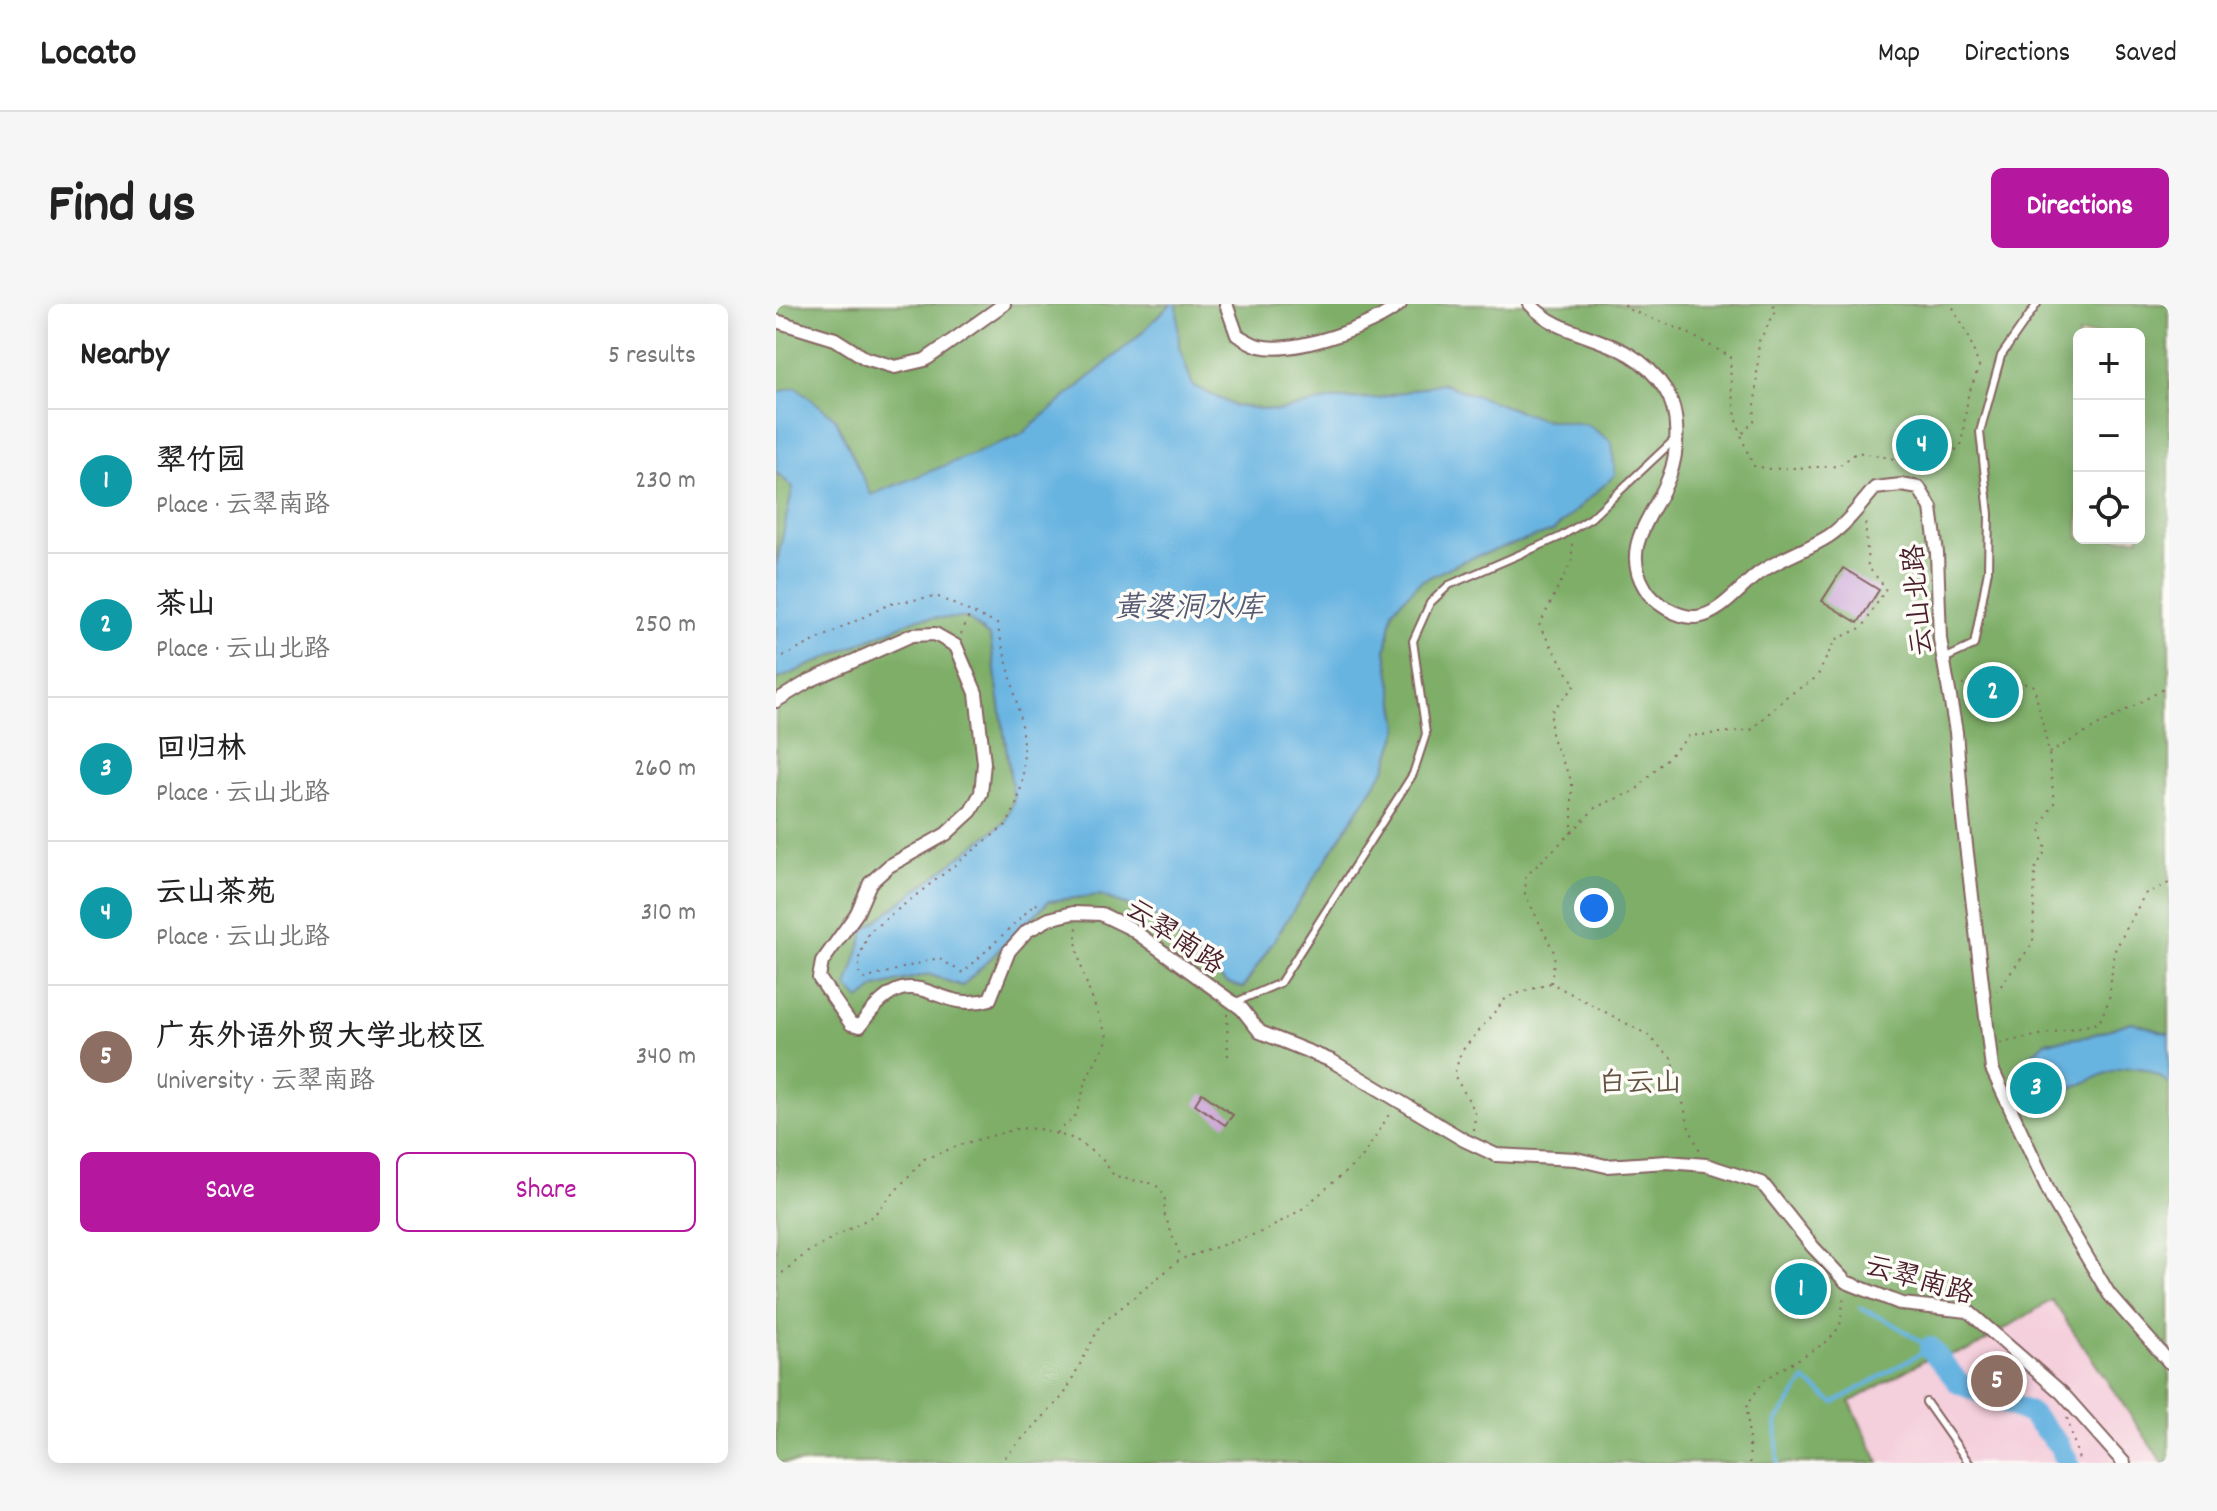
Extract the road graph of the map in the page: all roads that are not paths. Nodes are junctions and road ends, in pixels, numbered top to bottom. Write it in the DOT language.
graph roads {
  1 [pos="1004,304"];
  2 [pos="1226,304"];
  3 [pos="1400,304"];
  4 [pos="1530,304"];
  5 [pos="2037,304"];
  6 [pos="776,321"];
  7 [pos="1674,440"];
  8 [pos="1944,659"];
  9 [pos="776,701"];
  10 [pos="1232,1001"];
  11 [pos="2169,1362"];
  12 [pos="1926,1402"];
  13 [pos="1969,1463"];
  14 [pos="2124,1463"];
  1 -- 6 [label="street"];
  2 -- 3 [label="street"];
  4 -- 7 [label="street"];
  5 -- 8 [label="lane"];
  7 -- 8 [label="street, 云山北路"];
  7 -- 10 [label="lane"];
  8 -- 11 [label="street, 云山北路"];
  9 -- 10 [label="street, 云翠南路"];
  10 -- 14 [label="street, 云翠南路"];
  12 -- 13 [label="lane"];
}
